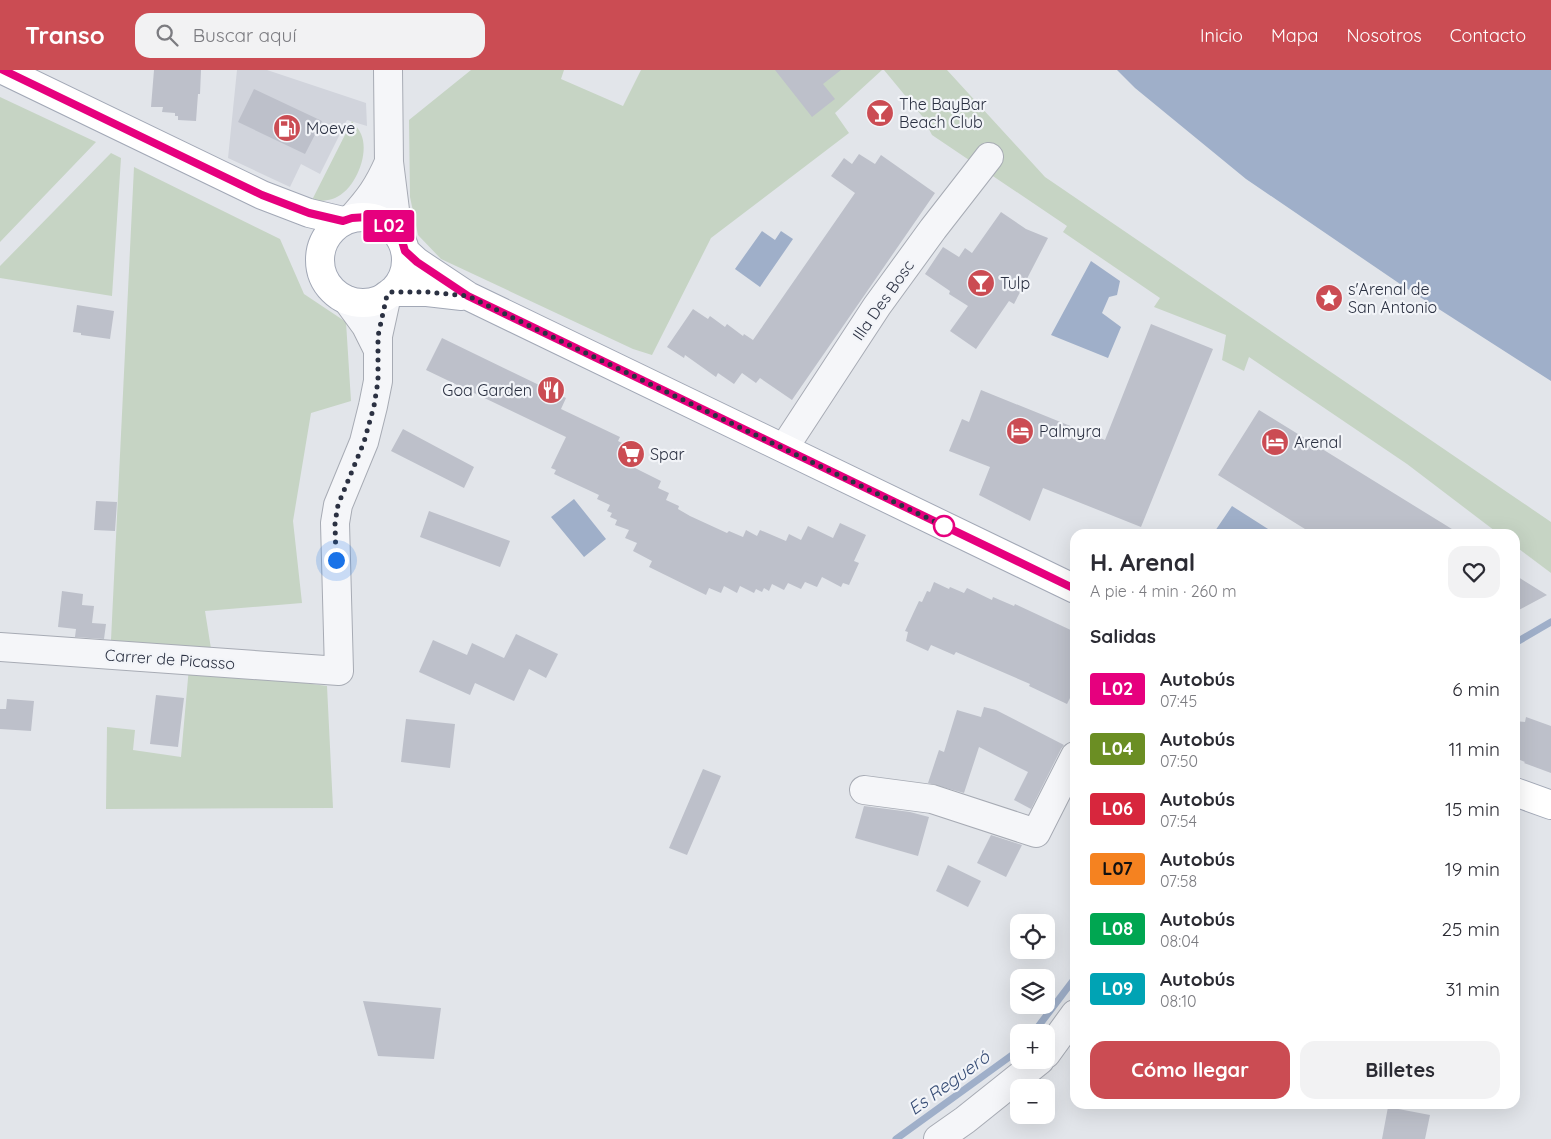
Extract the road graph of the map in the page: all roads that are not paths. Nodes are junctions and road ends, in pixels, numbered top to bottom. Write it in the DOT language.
graph roads {
  1 [pos="4,70"];
  2 [pos="388,70"];
  3 [pos="989,157"];
  4 [pos="389,162"];
  5 [pos="262,195"];
  6 [pos="347,220"];
  7 [pos="403,246"];
  8 [pos="321,250"];
  9 [pos="389,294"];
  10 [pos="468,296"];
  11 [pos="348,300"];
  12 [pos="378,350"];
  13 [pos="784,448"];
  14 [pos="1070,587"];
  15 [pos="0,647"];
  16 [pos="1070,766"];
  17 [pos="864,790"];
  18 [pos="1520,794"];
  19 [pos="1551,805"];
  20 [pos="1070,1021"];
  21 [pos="1055,1042"];
  22 [pos="1029,1069"];
  23 [pos="938,1139"];
  1 -- 5 [label="main road"];
  2 -- 4 [label="street"];
  3 -- 13 [label="street, Illa Des Bosc"];
  4 -- 6 [label="street"];
  4 -- 7 [label="street"];
  5 -- 6 [label="main road"];
  5 -- 8 [label="main road"];
  6 -- 7 [label="main road"];
  6 -- 8 [label="main road"];
  7 -- 9 [label="main road"];
  7 -- 10 [label="main road"];
  8 -- 11 [label="main road"];
  9 -- 10 [label="main road"];
  9 -- 11 [label="main road"];
  9 -- 12 [label="street"];
  10 -- 13 [label="main road"];
  11 -- 12 [label="street"];
  12 -- 15 [label="street, Carrer de Picasso"];
  13 -- 14 [label="main road"];
  16 -- 17 [label="street"];
  18 -- 19 [label="main road"];
  20 -- 21 [label="street"];
  22 -- 23 [label="street"];
}
